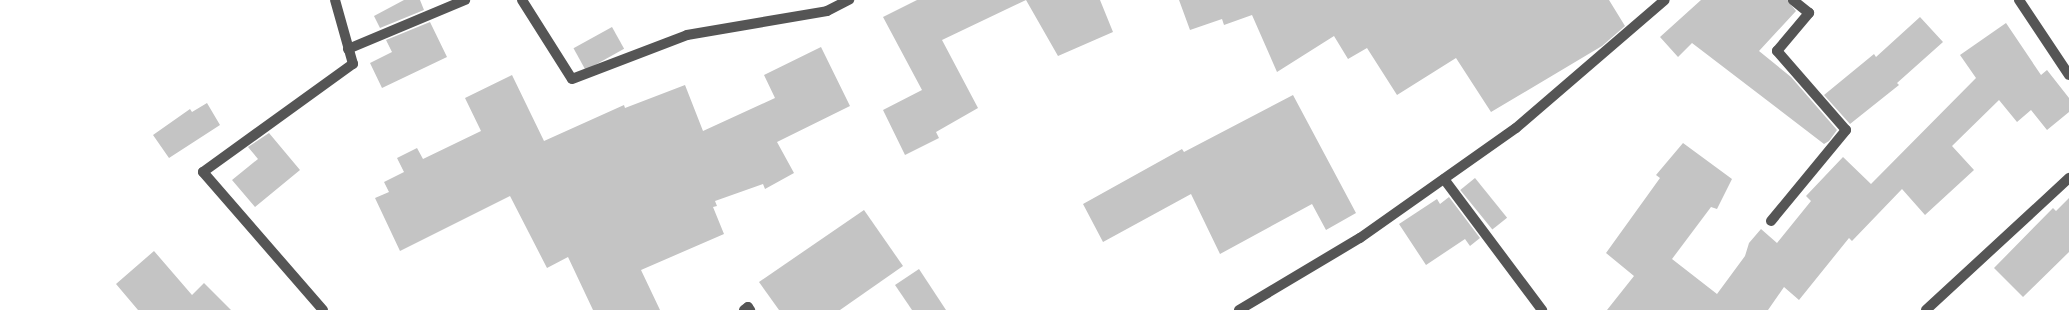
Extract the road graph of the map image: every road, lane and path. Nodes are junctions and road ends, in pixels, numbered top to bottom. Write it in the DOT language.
graph roads {
  1 [pos="335,0"];
  2 [pos="465,0"];
  3 [pos="522,0"];
  4 [pos="849,0"];
  5 [pos="1664,0"];
  6 [pos="1793,0"];
  7 [pos="2019,0"];
  8 [pos="348,49"];
  9 [pos="2069,75"];
  10 [pos="2069,178"];
  11 [pos="1444,179"];
  12 [pos="1771,221"];
  13 [pos="323,310"];
  14 [pos="744,310"];
  15 [pos="750,310"];
  16 [pos="1239,310"];
  17 [pos="1542,310"];
  18 [pos="1926,310"];
  1 -- 8 [label="street"];
  2 -- 8 [label="street"];
  3 -- 4 [label="street"];
  5 -- 11 [label="street"];
  6 -- 12 [label="street"];
  7 -- 9 [label="street"];
  8 -- 13 [label="street"];
  10 -- 18 [label="street"];
  11 -- 16 [label="street"];
  11 -- 17 [label="street"];
  14 -- 15 [label="street"];
}
